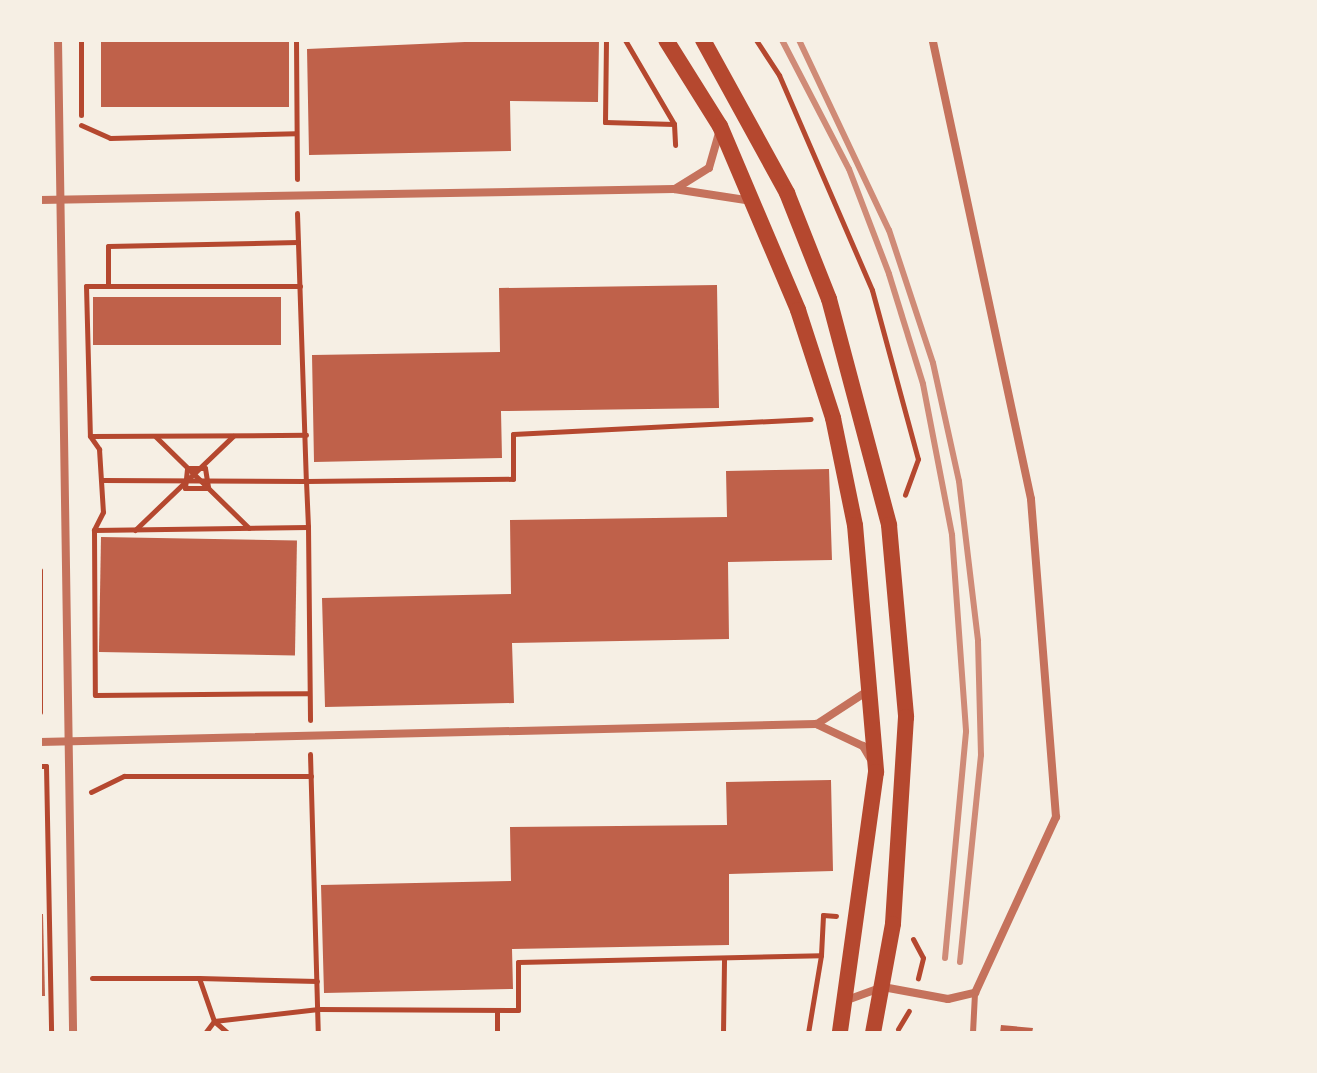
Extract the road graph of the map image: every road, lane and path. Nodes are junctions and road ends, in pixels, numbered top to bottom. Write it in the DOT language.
graph roads {
  1 [pos="58,40"];
  2 [pos="81,40"];
  3 [pos="296,40"];
  4 [pos="606,40"];
  5 [pos="625,40"];
  6 [pos="666,40"];
  7 [pos="703,40"];
  8 [pos="933,40"];
  9 [pos="674,124"];
  10 [pos="720,126"];
  11 [pos="296,133"];
  12 [pos="675,145"];
  13 [pos="674,189"];
  14 [pos="297,194"];
  15 [pos="40,200"];
  16 [pos="62,200"];
  17 [pos="753,201"];
  18 [pos="298,242"];
  19 [pos="108,286"];
  20 [pos="300,286"];
  21 [pos="833,418"];
  22 [pos="306,435"];
  23 [pos="90,436"];
  24 [pos="155,436"];
  25 [pos="233,436"];
  26 [pos="187,468"];
  27 [pos="205,468"];
  28 [pos="197,478"];
  29 [pos="208,478"];
  30 [pos="185,479"];
  31 [pos="102,480"];
  32 [pos="306,481"];
  33 [pos="185,488"];
  34 [pos="208,488"];
  35 [pos="308,527"];
  36 [pos="250,528"];
  37 [pos="94,530"];
  38 [pos="134,531"];
  39 [pos="40,570"];
  40 [pos="874,685"];
  41 [pos="309,693"];
  42 [pos="40,712"];
  43 [pos="816,724"];
  44 [pos="310,738"];
  45 [pos="40,742"];
  46 [pos="69,743"];
  47 [pos="40,766"];
  48 [pos="876,772"];
  49 [pos="311,776"];
  50 [pos="91,787"];
  51 [pos="841,917"];
  52 [pos="821,955"];
  53 [pos="724,959"];
  54 [pos="92,978"];
  55 [pos="199,978"];
  56 [pos="317,981"];
  57 [pos="883,987"];
  58 [pos="975,993"];
  59 [pos="847,1000"];
  60 [pos="50,1006"];
  61 [pos="40,1007"];
  62 [pos="318,1009"];
  63 [pos="497,1010"];
  64 [pos="214,1021"];
  65 [pos="51,1033"];
  66 [pos="73,1033"];
  67 [pos="205,1033"];
  68 [pos="228,1033"];
  69 [pos="318,1033"];
  70 [pos="497,1033"];
  71 [pos="723,1033"];
  72 [pos="808,1033"];
  73 [pos="840,1033"];
  74 [pos="873,1033"];
  75 [pos="973,1033"];
  1 -- 16 [label="street"];
  2 -- 11 [label="path"];
  3 -- 11 [label="path"];
  4 -- 9 [label="path"];
  5 -- 9 [label="path"];
  6 -- 10 [label="main road"];
  7 -- 57 [label="main road"];
  8 -- 58 [label="street"];
  9 -- 12 [label="path"];
  10 -- 13 [label="street"];
  10 -- 17 [label="main road"];
  11 -- 14 [label="path"];
  13 -- 14 [label="street"];
  13 -- 17 [label="street"];
  14 -- 16 [label="street"];
  14 -- 18 [label="path"];
  15 -- 16 [label="street"];
  16 -- 46 [label="street"];
  17 -- 21 [label="main road"];
  18 -- 19 [label="path"];
  18 -- 20 [label="path"];
  19 -- 20 [label="path"];
  19 -- 23 [label="path"];
  20 -- 22 [label="path"];
  21 -- 32 [label="path"];
  21 -- 40 [label="main road"];
  22 -- 25 [label="path"];
  22 -- 32 [label="path"];
  23 -- 24 [label="path"];
  23 -- 31 [label="path"];
  24 -- 25 [label="path"];
  24 -- 26 [label="path"];
  25 -- 27 [label="path"];
  26 -- 27 [label="path"];
  26 -- 28 [label="path"];
  26 -- 30 [label="path"];
  27 -- 28 [label="path"];
  27 -- 29 [label="path"];
  28 -- 29 [label="path"];
  28 -- 30 [label="path"];
  28 -- 33 [label="path"];
  28 -- 34 [label="path"];
  29 -- 32 [label="path"];
  29 -- 34 [label="path"];
  30 -- 31 [label="path"];
  30 -- 33 [label="path"];
  31 -- 37 [label="path"];
  32 -- 35 [label="path"];
  33 -- 34 [label="path"];
  33 -- 38 [label="path"];
  34 -- 36 [label="path"];
  35 -- 36 [label="path"];
  35 -- 41 [label="path"];
  36 -- 38 [label="path"];
  37 -- 38 [label="path"];
  37 -- 41 [label="path"];
  39 -- 42 [label="path"];
  40 -- 43 [label="street"];
  40 -- 48 [label="main road"];
  41 -- 44 [label="path"];
  43 -- 44 [label="street"];
  43 -- 48 [label="street"];
  44 -- 46 [label="street"];
  44 -- 49 [label="path"];
  45 -- 46 [label="street"];
  46 -- 66 [label="street"];
  47 -- 60 [label="path"];
  48 -- 59 [label="main road"];
  49 -- 50 [label="path"];
  49 -- 56 [label="path"];
  51 -- 52 [label="path"];
  52 -- 53 [label="path"];
  52 -- 72 [label="path"];
  53 -- 63 [label="path"];
  53 -- 71 [label="path"];
  54 -- 55 [label="path"];
  55 -- 56 [label="path"];
  55 -- 64 [label="path"];
  56 -- 62 [label="path"];
  57 -- 58 [label="street"];
  57 -- 59 [label="street"];
  57 -- 74 [label="main road"];
  58 -- 75 [label="lane"];
  59 -- 73 [label="main road"];
  60 -- 61 [label="path"];
  60 -- 65 [label="path"];
  62 -- 63 [label="path"];
  62 -- 64 [label="path"];
  62 -- 69 [label="path"];
  63 -- 70 [label="path"];
  64 -- 67 [label="path"];
  64 -- 68 [label="path"];
}
